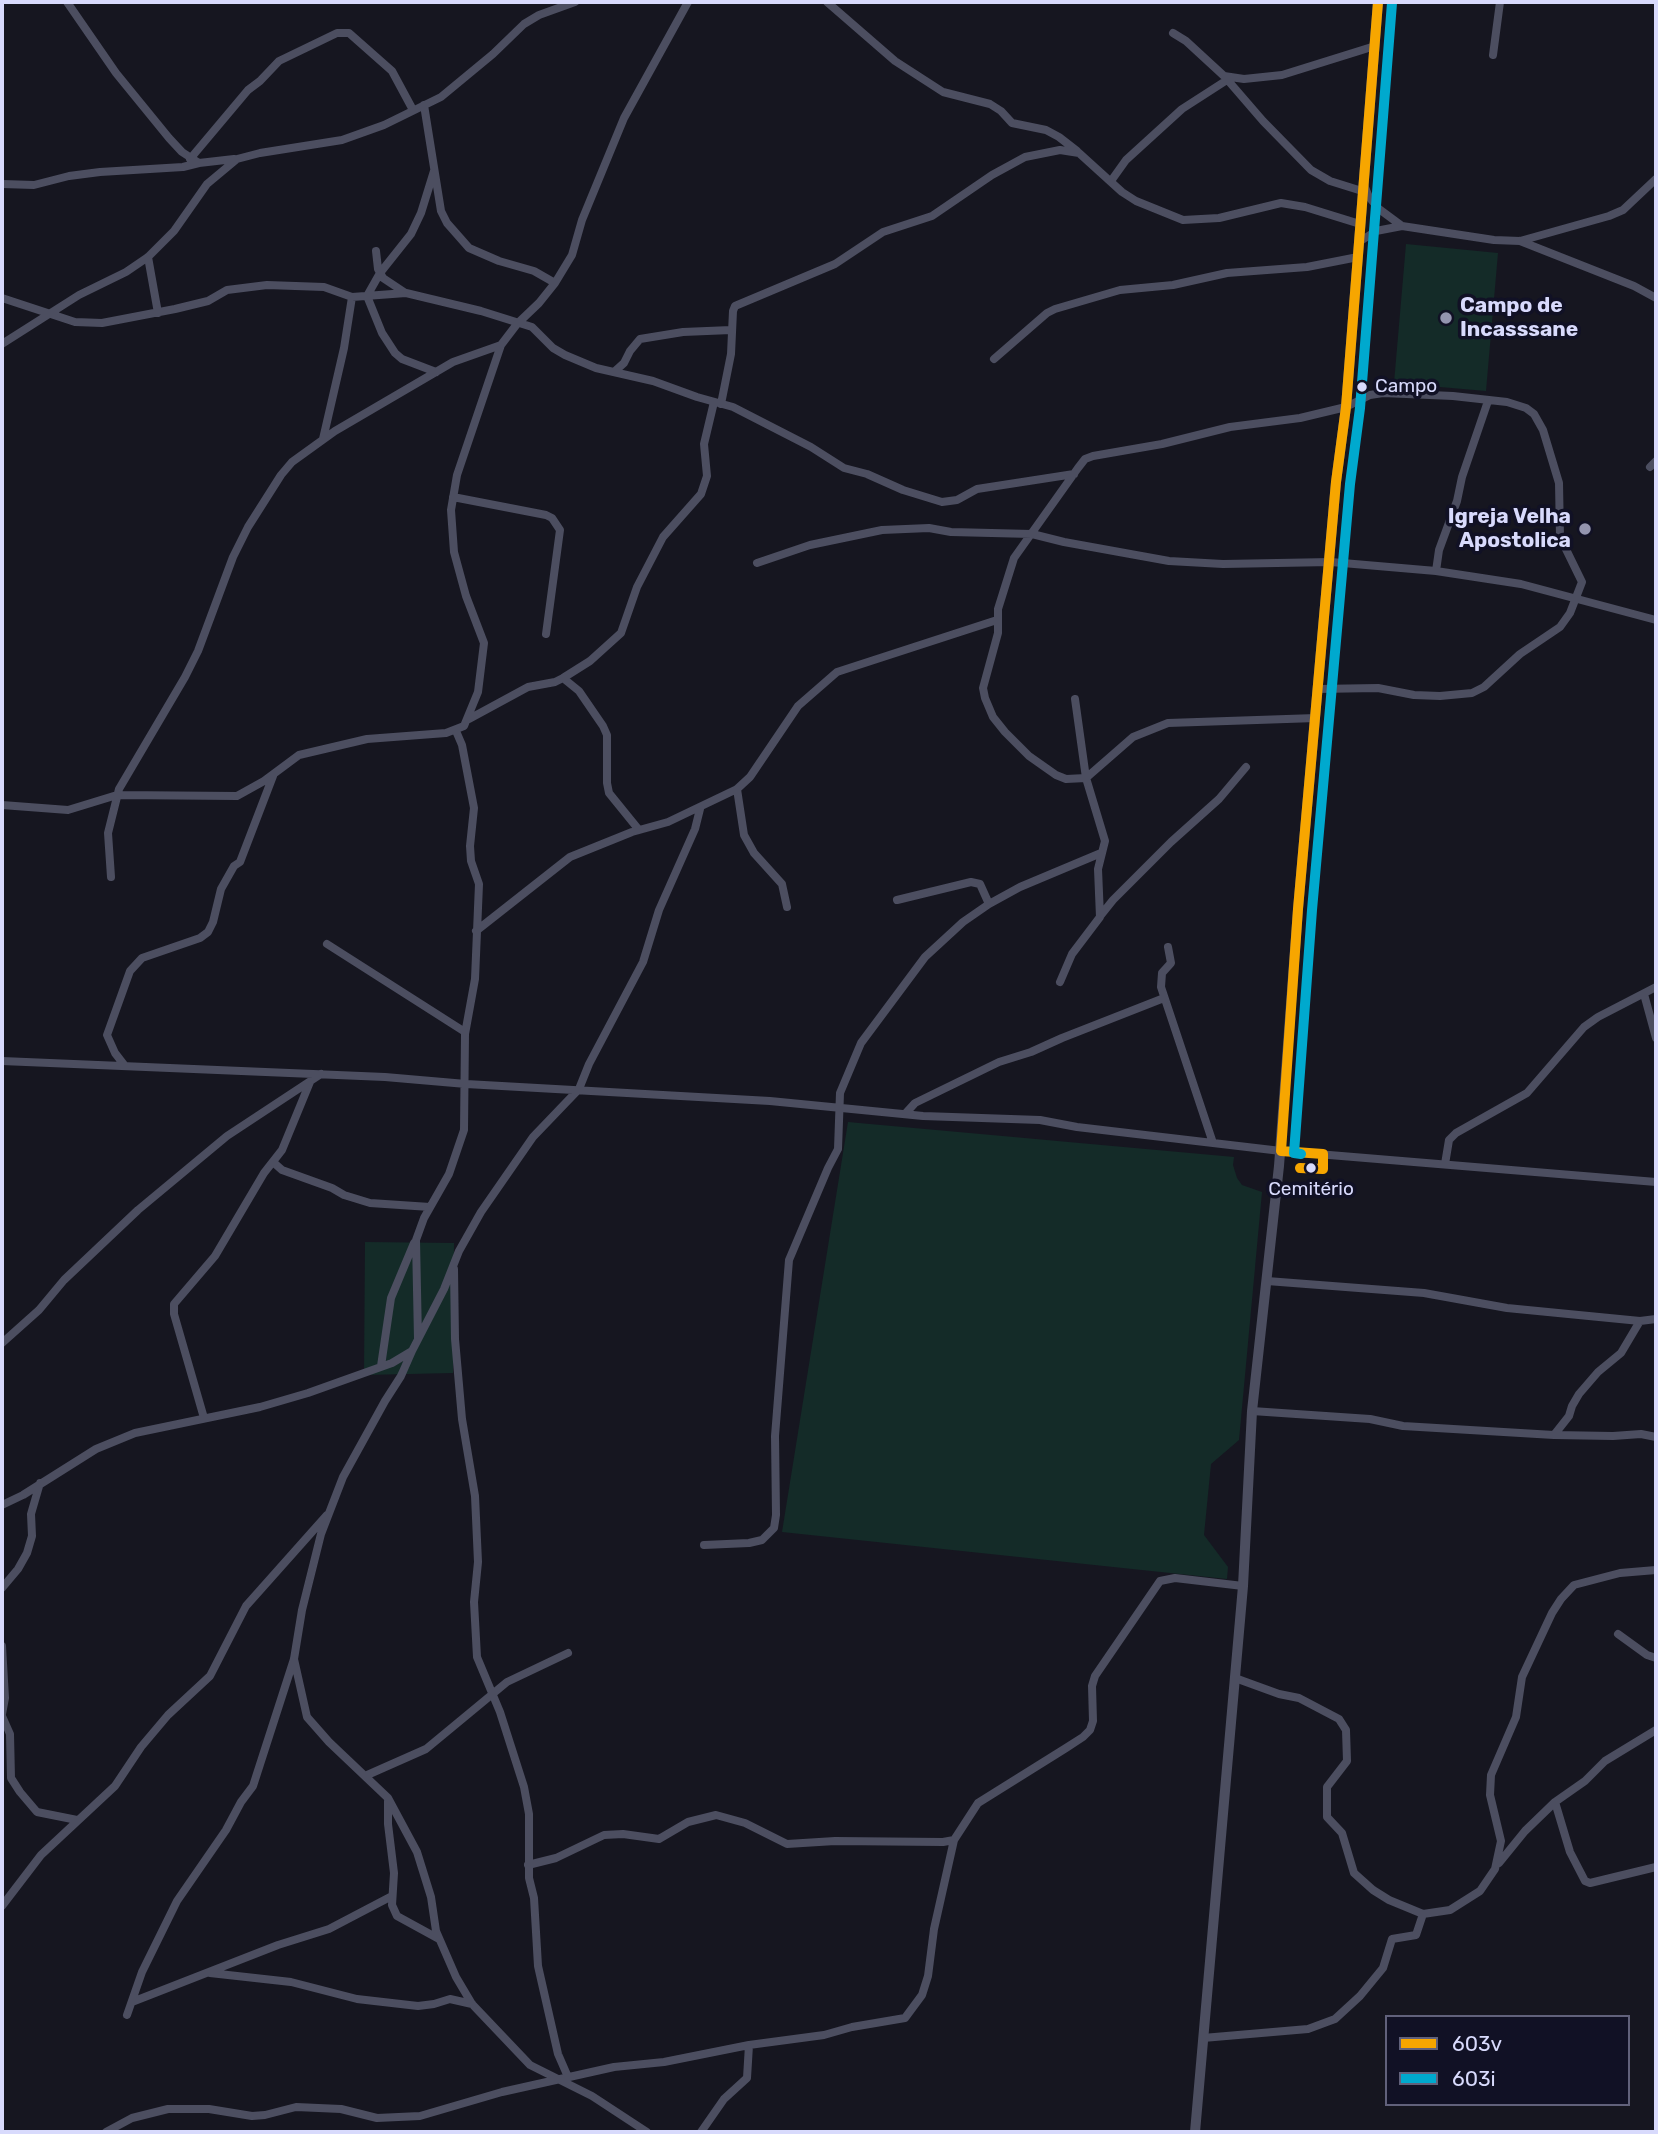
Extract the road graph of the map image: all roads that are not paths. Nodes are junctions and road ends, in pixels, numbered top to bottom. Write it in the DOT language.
graph roads {
  1 [pos="67,2"];
  2 [pos="575,2"];
  3 [pos="688,2"];
  4 [pos="827,2"];
  5 [pos="1378,2"];
  6 [pos="1500,2"];
  7 [pos="1173,33"];
  8 [pos="1375,46"];
  9 [pos="1493,55"];
  10 [pos="1225,78"];
  11 [pos="424,105"];
  12 [pos="413,110"];
  13 [pos="1079,153"];
  14 [pos="190,159"];
  15 [pos="237,159"];
  16 [pos="199,163"];
  17 [pos="434,171"];
  18 [pos="1656,179"];
  19 [pos="1111,181"];
  20 [pos="2,184"];
  21 [pos="1362,186"];
  22 [pos="1360,224"];
  23 [pos="1402,226"];
  24 [pos="1520,241"];
  25 [pos="1359,243"];
  26 [pos="376,251"];
  27 [pos="148,257"];
  28 [pos="1358,257"];
  29 [pos="380,273"];
  30 [pos="555,283"];
  31 [pos="406,293"];
  32 [pos="367,296"];
  33 [pos="352,297"];
  34 [pos="2,298"];
  35 [pos="1656,298"];
  36 [pos="158,313"];
  37 [pos="48,314"];
  38 [pos="517,324"];
  39 [pos="731,330"];
  40 [pos="2,344"];
  41 [pos="501,345"];
  42 [pos="994,359"];
  43 [pos="436,372"];
  44 [pos="614,372"];
  45 [pos="1488,401"];
  46 [pos="718,403"];
  47 [pos="1346,407"];
  48 [pos="323,439"];
  49 [pos="1074,474"];
  50 [pos="453,497"];
  51 [pos="1032,534"];
  52 [pos="1331,562"];
  53 [pos="757,563"];
  54 [pos="1436,570"];
  55 [pos="1576,598"];
  56 [pos="997,620"];
  57 [pos="1656,620"];
  58 [pos="546,634"];
  59 [pos="563,678"];
  60 [pos="1317,689"];
  61 [pos="1075,699"];
  62 [pos="1316,718"];
  63 [pos="468,719"];
  64 [pos="456,731"];
  65 [pos="1247,767"];
  66 [pos="273,775"];
  67 [pos="1086,779"];
  68 [pos="737,789"];
  69 [pos="117,795"];
  70 [pos="2,805"];
  71 [pos="700,809"];
  72 [pos="639,830"];
  73 [pos="1101,853"];
  74 [pos="111,877"];
  75 [pos="897,900"];
  76 [pos="989,904"];
  77 [pos="787,907"];
  78 [pos="1100,917"];
  79 [pos="476,931"];
  80 [pos="327,944"];
  81 [pos="1168,947"];
  82 [pos="1060,982"];
  83 [pos="1656,987"];
  84 [pos="1644,994"];
  85 [pos="1164,998"];
  86 [pos="465,1032"];
  87 [pos="1656,1038"];
  88 [pos="115,1053"];
  89 [pos="2,1061"];
  90 [pos="108,1065"];
  91 [pos="125,1066"];
  92 [pos="321,1074"];
  93 [pos="310,1083"];
  94 [pos="466,1084"];
  95 [pos="579,1089"];
  96 [pos="839,1106"];
  97 [pos="905,1114"];
  98 [pos="1213,1143"];
  99 [pos="1281,1151"];
  100 [pos="273,1161"];
  101 [pos="1445,1164"];
  102 [pos="1656,1182"];
  103 [pos="429,1207"];
  104 [pos="416,1240"];
  105 [pos="454,1266"];
  106 [pos="1266,1281"];
  107 [pos="1656,1318"];
  108 [pos="1640,1321"];
  109 [pos="418,1339"];
  110 [pos="2,1343"];
  111 [pos="412,1351"];
  112 [pos="381,1366"];
  113 [pos="1252,1410"];
  114 [pos="204,1418"];
  115 [pos="1554,1435"];
  116 [pos="1656,1437"];
  117 [pos="40,1483"];
  118 [pos="2,1505"];
  119 [pos="331,1510"];
  120 [pos="704,1545"];
  121 [pos="1656,1570"];
  122 [pos="1242,1586"];
  123 [pos="2,1588"];
  124 [pos="1618,1634"];
  125 [pos="2,1646"];
  126 [pos="568,1653"];
  127 [pos="1656,1658"];
  128 [pos="294,1659"];
  129 [pos="1235,1678"];
  130 [pos="492,1696"];
  131 [pos="2,1715"];
  132 [pos="1656,1730"];
  133 [pos="365,1776"];
  134 [pos="388,1798"];
  135 [pos="1555,1802"];
  136 [pos="77,1820"];
  137 [pos="1499,1833"];
  138 [pos="1519,1839"];
  139 [pos="954,1840"];
  140 [pos="528,1865"];
  141 [pos="1656,1867"];
  142 [pos="1495,1869"];
  143 [pos="391,1896"];
  144 [pos="2,1906"];
  145 [pos="1423,1914"];
  146 [pos="439,1938"];
  147 [pos="207,1973"];
  148 [pos="132,2003"];
  149 [pos="472,2004"];
  150 [pos="127,2015"];
  151 [pos="1203,2038"];
  152 [pos="749,2045"];
  153 [pos="568,2077"];
  154 [pos="557,2080"];
  155 [pos="106,2132"];
  156 [pos="647,2132"];
  157 [pos="701,2132"];
  158 [pos="1195,2132"];
  1 -- 14 [label="street"];
  2 -- 11 [label="street"];
  3 -- 30 [label="street"];
  4 -- 13 [label="street"];
  5 -- 8 [label="street"];
  6 -- 9 [label="street"];
  7 -- 10 [label="street"];
  8 -- 10 [label="street"];
  8 -- 21 [label="street"];
  10 -- 19 [label="street"];
  10 -- 21 [label="street"];
  11 -- 12 [label="street"];
  11 -- 17 [label="street"];
  12 -- 14 [label="street"];
  12 -- 15 [label="street"];
  13 -- 19 [label="street"];
  13 -- 39 [label="street"];
  14 -- 16 [label="street"];
  15 -- 16 [label="street"];
  15 -- 27 [label="street"];
  16 -- 20 [label="street"];
  17 -- 29 [label="street"];
  17 -- 30 [label="street"];
  18 -- 24 [label="street"];
  19 -- 22 [label="street"];
  21 -- 22 [label="street"];
  21 -- 23 [label="street"];
  22 -- 25 [label="street"];
  23 -- 24 [label="street"];
  23 -- 25 [label="street"];
  24 -- 35 [label="street"];
  25 -- 28 [label="street"];
  26 -- 29 [label="street"];
  27 -- 36 [label="street"];
  27 -- 37 [label="street"];
  28 -- 42 [label="street"];
  28 -- 47 [label="street"];
  29 -- 31 [label="street"];
  29 -- 32 [label="street"];
  30 -- 38 [label="street"];
  31 -- 32 [label="street"];
  31 -- 38 [label="street"];
  32 -- 33 [label="street"];
  32 -- 43 [label="street"];
  33 -- 36 [label="street"];
  33 -- 48 [label="street"];
  34 -- 37 [label="street"];
  36 -- 37 [label="street"];
  37 -- 40 [label="street"];
  38 -- 41 [label="street"];
  38 -- 44 [label="street"];
  39 -- 44 [label="street"];
  39 -- 46 [label="street"];
  41 -- 43 [label="street"];
  41 -- 50 [label="street"];
  43 -- 48 [label="street"];
  44 -- 46 [label="street"];
  45 -- 47 [label="street"];
  45 -- 54 [label="street"];
  45 -- 55 [label="street"];
  46 -- 49 [label="street"];
  46 -- 59 [label="street"];
  47 -- 49 [label="street"];
  47 -- 52 [label="street"];
  48 -- 69 [label="street"];
  49 -- 51 [label="street"];
  50 -- 58 [label="street"];
  50 -- 63 [label="street"];
  51 -- 52 [label="street"];
  51 -- 53 [label="street"];
  51 -- 56 [label="street"];
  52 -- 54 [label="street"];
  52 -- 60 [label="street"];
  54 -- 55 [label="street"];
  55 -- 57 [label="street"];
  55 -- 60 [label="street"];
  56 -- 67 [label="street"];
  56 -- 68 [label="street"];
  59 -- 63 [label="street"];
  59 -- 72 [label="street"];
  60 -- 62 [label="street"];
  61 -- 67 [label="street"];
  62 -- 67 [label="street"];
  62 -- 99 [label="street"];
  63 -- 64 [label="street"];
  64 -- 66 [label="street"];
  64 -- 79 [label="street"];
  65 -- 78 [label="street"];
  66 -- 69 [label="street"];
  66 -- 88 [label="street"];
  67 -- 73 [label="street"];
  68 -- 71 [label="street"];
  68 -- 77 [label="street"];
  69 -- 70 [label="street"];
  69 -- 74 [label="street"];
  71 -- 72 [label="street"];
  71 -- 95 [label="street"];
  72 -- 79 [label="street"];
  73 -- 76 [label="street"];
  73 -- 78 [label="street"];
  75 -- 76 [label="street"];
  76 -- 96 [label="street"];
  78 -- 82 [label="street"];
  79 -- 86 [label="street"];
  80 -- 86 [label="street"];
  81 -- 85 [label="street"];
  83 -- 84 [label="street"];
  84 -- 87 [label="street"];
  84 -- 101 [label="street"];
  85 -- 97 [label="street"];
  85 -- 98 [label="street"];
  86 -- 94 [label="street"];
  88 -- 90 [label="street"];
  88 -- 91 [label="street"];
  89 -- 90 [label="street"];
  90 -- 91 [label="street"];
  91 -- 92 [label="street"];
  92 -- 93 [label="street"];
  92 -- 94 [label="street"];
  93 -- 100 [label="street"];
  93 -- 110 [label="street"];
  94 -- 95 [label="street"];
  94 -- 103 [label="street"];
  95 -- 96 [label="street"];
  95 -- 105 [label="street"];
  96 -- 97 [label="street"];
  96 -- 120 [label="street"];
  97 -- 98 [label="street"];
  98 -- 99 [label="street"];
  99 -- 101 [label="street"];
  99 -- 106 [label="street"];
  100 -- 103 [label="street"];
  100 -- 114 [label="street"];
  101 -- 102 [label="street"];
  103 -- 104 [label="street"];
  104 -- 109 [label="street"];
  104 -- 112 [label="street"];
  105 -- 109 [label="street"];
  105 -- 130 [label="street"];
  106 -- 108 [label="street"];
  106 -- 113 [label="street"];
  107 -- 108 [label="street"];
  108 -- 115 [label="street"];
  109 -- 111 [label="street"];
  111 -- 112 [label="street"];
  111 -- 119 [label="street"];
  112 -- 114 [label="street"];
  113 -- 115 [label="street"];
  113 -- 122 [label="street"];
  114 -- 117 [label="street"];
  115 -- 116 [label="street"];
  117 -- 118 [label="street"];
  117 -- 123 [label="street"];
  119 -- 128 [label="street"];
  119 -- 136 [label="street"];
  121 -- 137 [label="street"];
  122 -- 129 [label="street"];
  122 -- 139 [label="street"];
  124 -- 127 [label="street"];
  125 -- 131 [label="street"];
  126 -- 130 [label="street"];
  128 -- 133 [label="street"];
  128 -- 148 [label="street"];
  129 -- 145 [label="street"];
  129 -- 151 [label="street"];
  130 -- 133 [label="street"];
  130 -- 140 [label="street"];
  131 -- 136 [label="street"];
  132 -- 135 [label="street"];
  133 -- 134 [label="street"];
  134 -- 143 [label="street"];
  134 -- 146 [label="street"];
  135 -- 138 [label="street"];
  135 -- 141 [label="street"];
  136 -- 144 [label="street"];
  137 -- 138 [label="street"];
  137 -- 142 [label="street"];
  138 -- 142 [label="street"];
  139 -- 140 [label="street"];
  139 -- 152 [label="street"];
  140 -- 153 [label="street"];
  142 -- 145 [label="street"];
  143 -- 146 [label="street"];
  143 -- 147 [label="street"];
  145 -- 151 [label="street"];
  146 -- 149 [label="street"];
  147 -- 148 [label="street"];
  147 -- 149 [label="street"];
  148 -- 150 [label="street"];
  149 -- 154 [label="street"];
  151 -- 158 [label="street"];
  152 -- 153 [label="street"];
  152 -- 157 [label="street"];
  153 -- 154 [label="street"];
  154 -- 155 [label="street"];
  154 -- 156 [label="street"];
}
